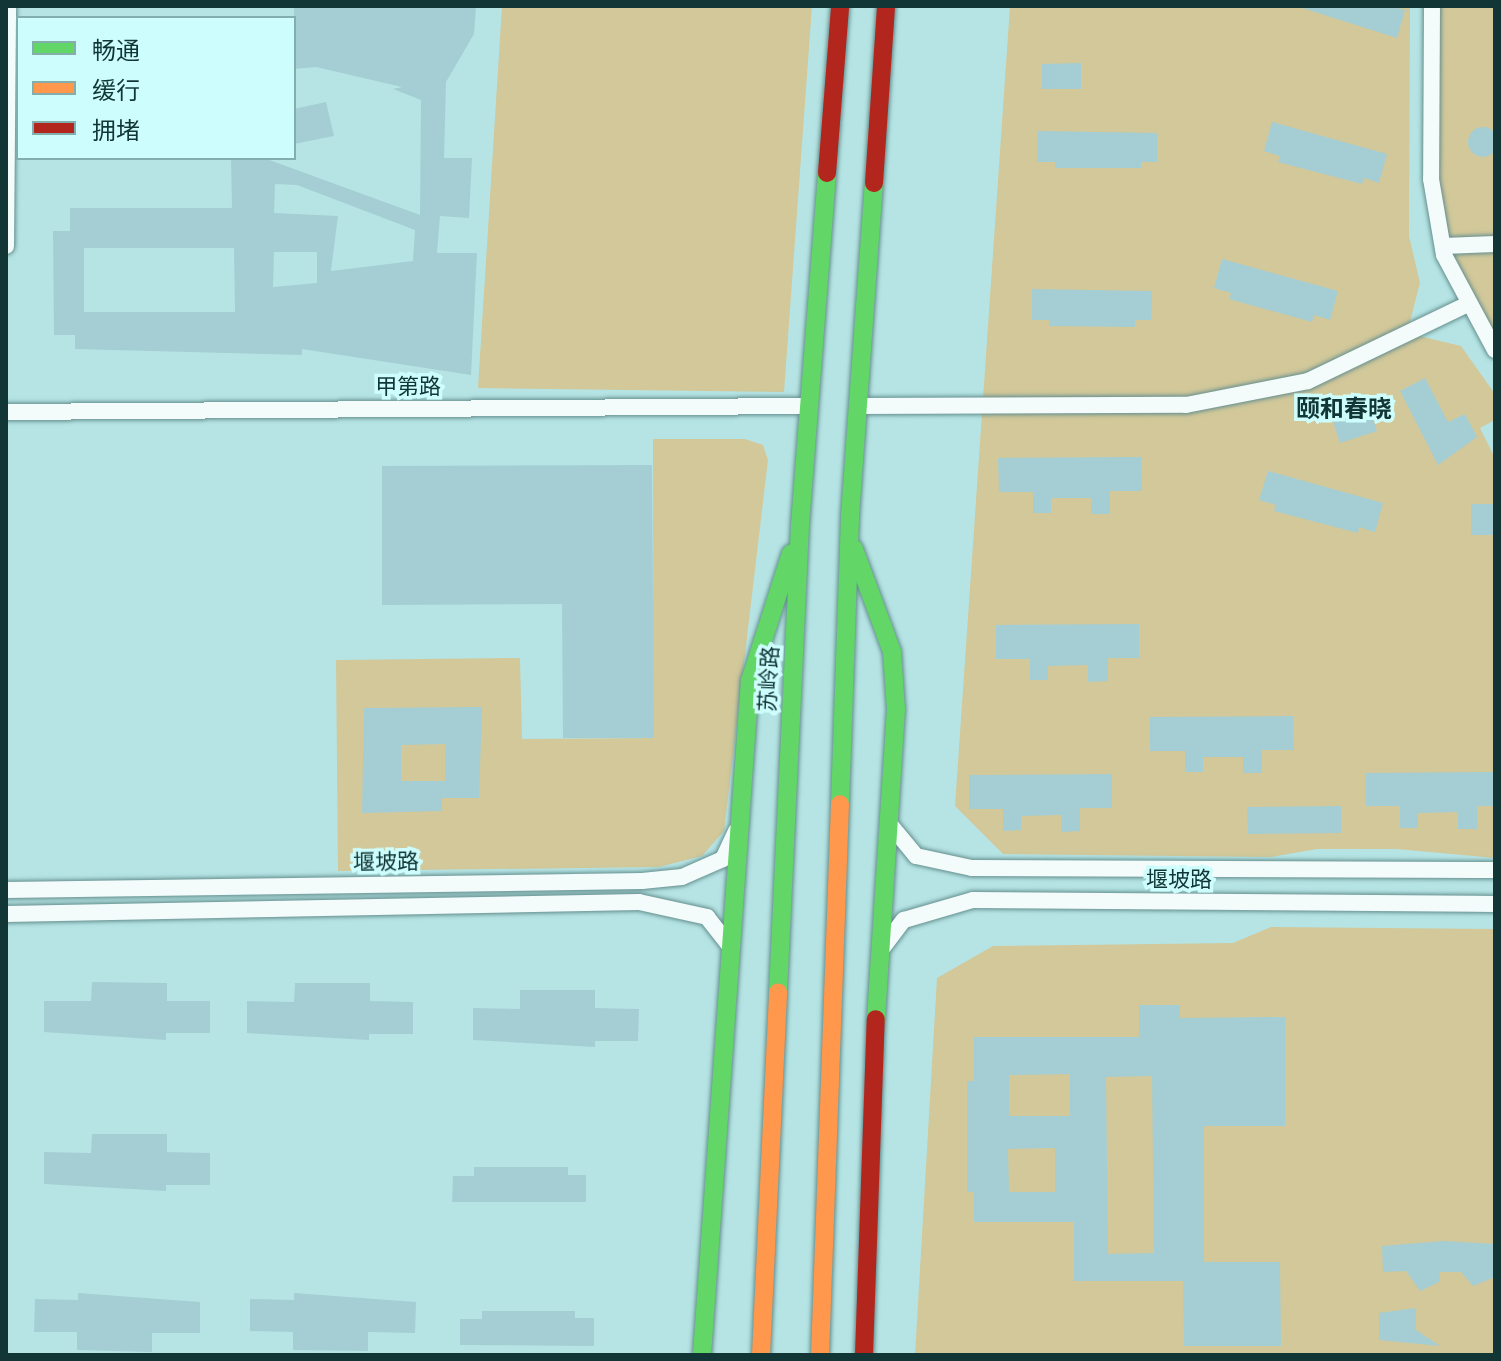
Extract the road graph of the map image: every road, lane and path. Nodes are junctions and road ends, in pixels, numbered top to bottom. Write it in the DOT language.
graph roads {
  1 [pos="8,6"];
  2 [pos="840,6"];
  3 [pos="886,6"];
  4 [pos="1432,6"];
  5 [pos="1495,244"];
  6 [pos="6,246"];
  7 [pos="1443,246"];
  8 [pos="1466,305"];
  9 [pos="1495,350"];
  10 [pos="809,406"];
  11 [pos="858,406"];
  12 [pos="6,412"];
  13 [pos="850,516"];
  14 [pos="800,525"];
  15 [pos="888,822"];
  16 [pos="740,823"];
  17 [pos="1495,870"];
  18 [pos="6,890"];
  19 [pos="1495,904"];
  20 [pos="6,914"];
  21 [pos="730,946"];
  22 [pos="880,951"];
  23 [pos="702,1355"];
  24 [pos="761,1355"];
  25 [pos="820,1355"];
  26 [pos="864,1355"];
  1 -- 6 [label="street"];
  2 -- 10 [label="main road, 苏岭路"];
  3 -- 11 [label="main road"];
  4 -- 7 [label="street"];
  5 -- 7 [label="street"];
  7 -- 8 [label="street"];
  8 -- 9 [label="street"];
  8 -- 11 [label="street"];
  10 -- 12 [label="street, 甲第路"];
  10 -- 14 [label="main road, 苏岭路"];
  11 -- 13 [label="main road"];
  13 -- 15 [label="main road"];
  13 -- 25 [label="main road"];
  14 -- 16 [label="main road"];
  14 -- 24 [label="main road, 苏岭路"];
  15 -- 17 [label="street, 堰坡路"];
  15 -- 22 [label="main road"];
  16 -- 18 [label="street, 堰坡路"];
  16 -- 21 [label="main road"];
  19 -- 22 [label="street, 堰坡路"];
  20 -- 21 [label="street, 堰坡路"];
  21 -- 23 [label="main road"];
  22 -- 26 [label="main road"];
}
